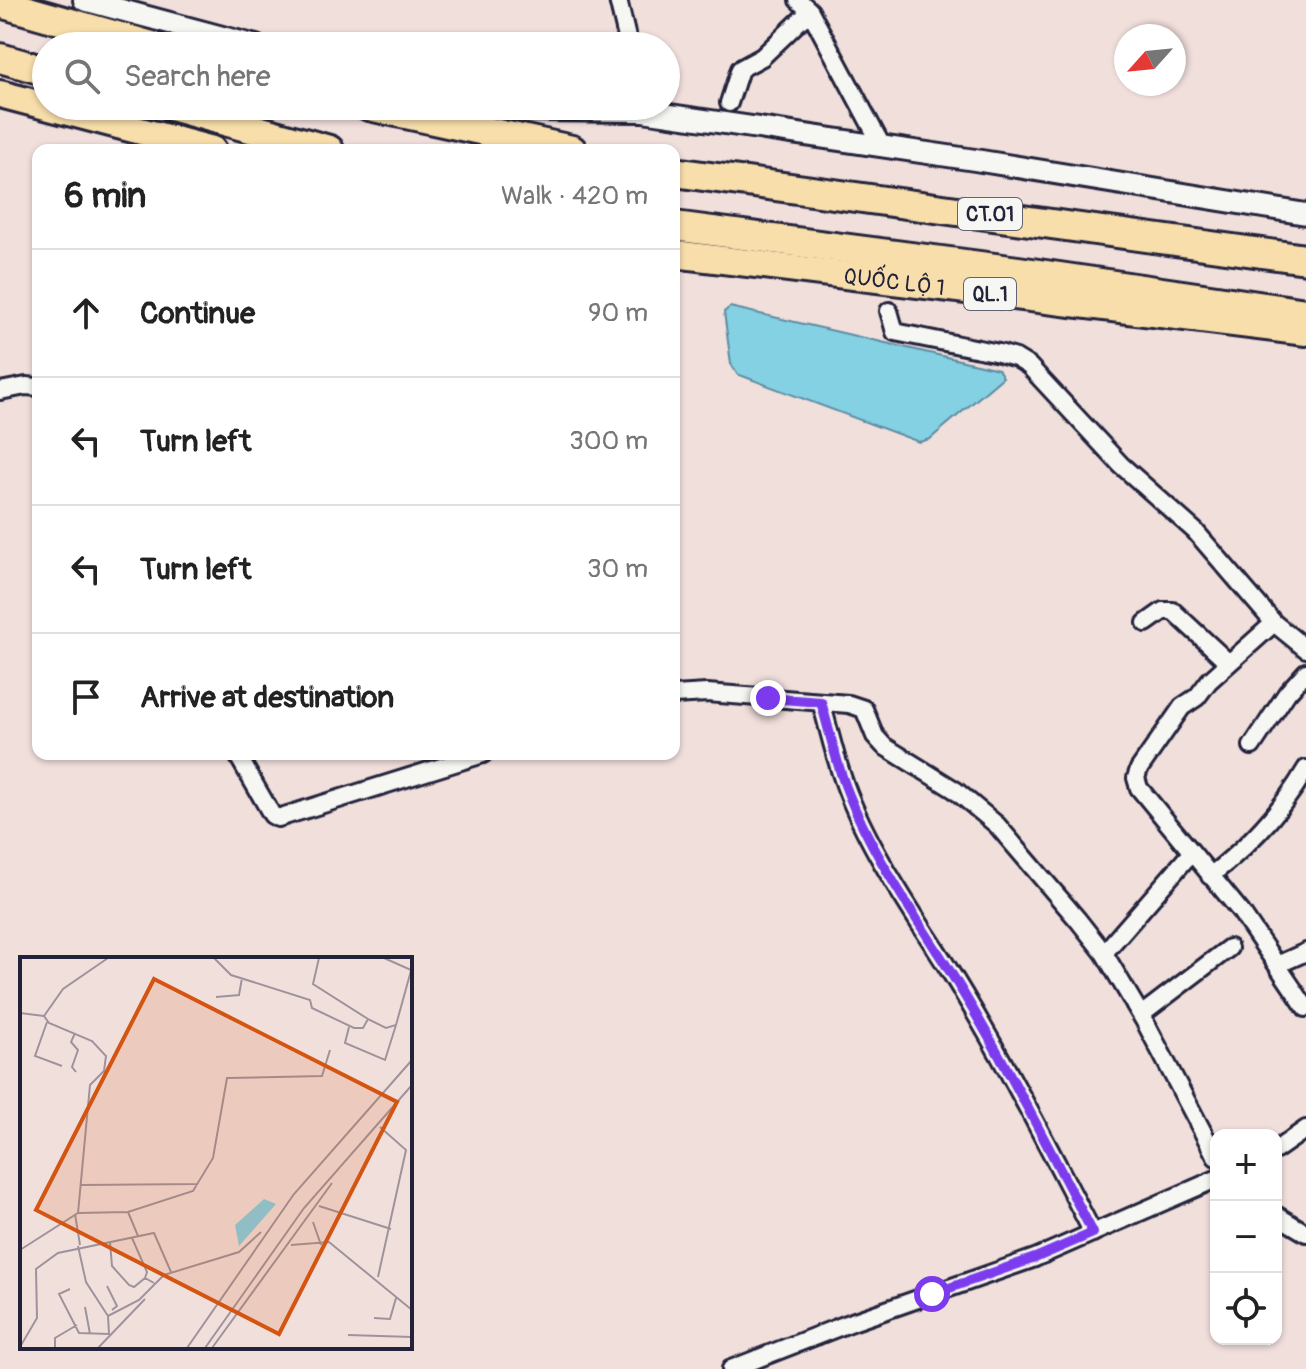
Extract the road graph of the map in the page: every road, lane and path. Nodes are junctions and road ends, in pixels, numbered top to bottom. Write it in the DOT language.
graph roads {
  1 [pos="84,0"];
  2 [pos="618,0"];
  3 [pos="0,3"];
  4 [pos="804,6"];
  5 [pos="152,22"];
  6 [pos="195,32"];
  7 [pos="626,32"];
  8 [pos="0,58"];
  9 [pos="32,67"];
  10 [pos="0,94"];
  11 [pos="32,102"];
  12 [pos="729,103"];
  13 [pos="680,114"];
  14 [pos="99,120"];
  15 [pos="221,120"];
  16 [pos="434,120"];
  17 [pos="190,144"];
  18 [pos="307,144"];
  19 [pos="544,144"];
  20 [pos="882,146"];
  21 [pos="680,173"];
  22 [pos="1306,214"];
  23 [pos="680,227"];
  24 [pos="680,255"];
  25 [pos="1306,259"];
  26 [pos="889,311"];
  27 [pos="1306,313"];
  28 [pos="1306,332"];
  29 [pos="32,386"];
  30 [pos="0,391"];
  31 [pos="1146,623"];
  32 [pos="1274,623"];
  33 [pos="1306,649"];
  34 [pos="1229,663"];
  35 [pos="1306,672"];
  36 [pos="680,695"];
  37 [pos="821,702"];
  38 [pos="1252,746"];
  39 [pos="240,760"];
  40 [pos="464,760"];
  41 [pos="1306,769"];
  42 [pos="1191,853"];
  43 [pos="1210,876"];
  44 [pos="1229,948"];
  45 [pos="1306,952"];
  46 [pos="1104,953"];
  47 [pos="1277,965"];
  48 [pos="1306,1008"];
  49 [pos="1141,1015"];
  50 [pos="1306,1129"];
  51 [pos="1210,1146"];
  52 [pos="1282,1146"];
  53 [pos="1210,1182"];
  54 [pos="1282,1219"];
  55 [pos="1093,1233"];
  56 [pos="1306,1233"];
  57 [pos="731,1369"];
  1 -- 5 [label="street"];
  2 -- 7 [label="street"];
  3 -- 5 [label="highway"];
  4 -- 12 [label="street"];
  4 -- 20 [label="street"];
  5 -- 6 [label="street"];
  8 -- 9 [label="highway"];
  10 -- 11 [label="highway"];
  13 -- 20 [label="street"];
  14 -- 17 [label="highway"];
  15 -- 18 [label="highway"];
  16 -- 19 [label="highway"];
  20 -- 22 [label="street"];
  21 -- 25 [label="highway, CT.01"];
  23 -- 27 [label="highway, CT.01"];
  24 -- 28 [label="highway, QUỐC LỘ 1 / QL.1"];
  26 -- 32 [label="street"];
  29 -- 30 [label="street"];
  31 -- 34 [label="street"];
  32 -- 33 [label="street"];
  32 -- 34 [label="street"];
  34 -- 42 [label="street"];
  35 -- 38 [label="street"];
  36 -- 37 [label="street"];
  37 -- 46 [label="street"];
  37 -- 55 [label="street"];
  39 -- 40 [label="street"];
  41 -- 43 [label="street"];
  42 -- 43 [label="street"];
  42 -- 46 [label="street"];
  43 -- 47 [label="street"];
  44 -- 49 [label="street"];
  45 -- 47 [label="street"];
  46 -- 49 [label="street"];
  47 -- 48 [label="street"];
  49 -- 51 [label="street"];
  50 -- 52 [label="street"];
  53 -- 55 [label="street"];
  54 -- 56 [label="street"];
  55 -- 57 [label="street"];
}
